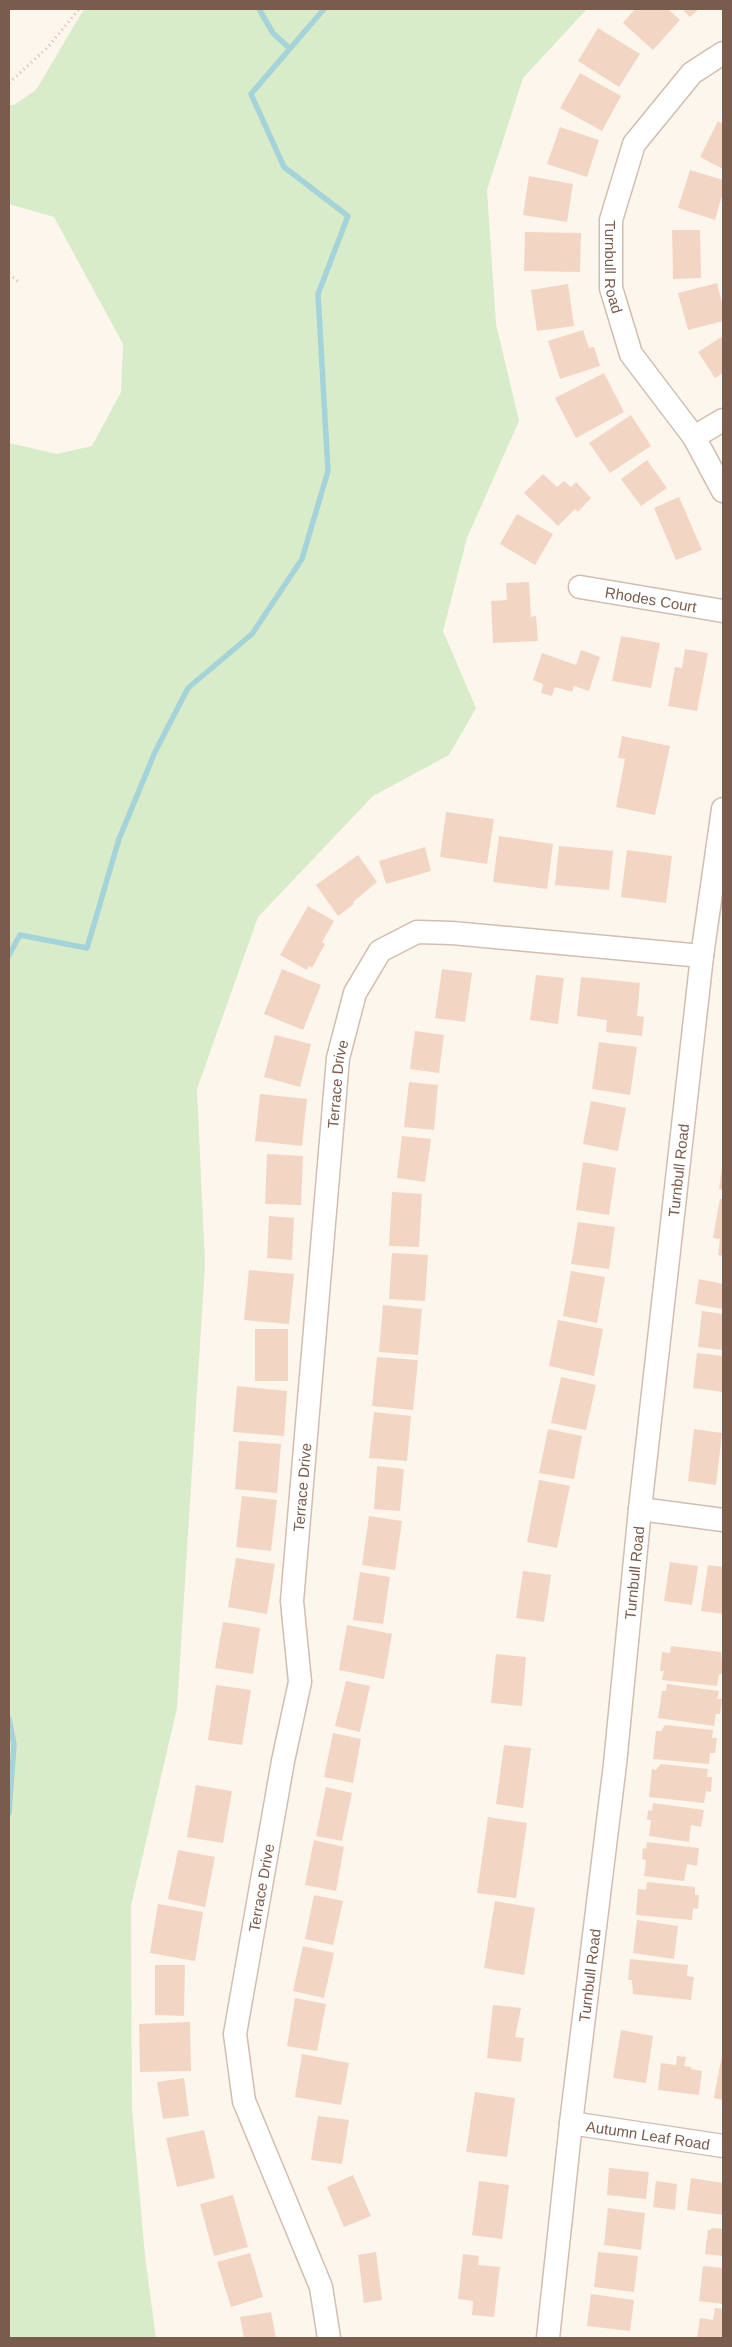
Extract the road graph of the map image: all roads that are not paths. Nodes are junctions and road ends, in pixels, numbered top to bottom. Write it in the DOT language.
graph roads {
  1 [pos="723,53"];
  2 [pos="723,420"];
  3 [pos="694,437"];
  4 [pos="723,491"];
  5 [pos="580,587"];
  6 [pos="723,611"];
  7 [pos="723,809"];
  8 [pos="702,956"];
  9 [pos="640,1509"];
  10 [pos="723,1520"];
  11 [pos="571,2123"];
  12 [pos="723,2146"];
  13 [pos="329,2338"];
  14 [pos="548,2338"];
  1 -- 3 [label="street, Turnbull Road"];
  2 -- 3 [label="street"];
  3 -- 4 [label="street, Turnbull Road"];
  5 -- 6 [label="street, Rhodes Court"];
  7 -- 8 [label="street, Turnbull Road"];
  8 -- 9 [label="street, Turnbull Road"];
  8 -- 13 [label="street, Terrace Drive"];
  9 -- 10 [label="street"];
  9 -- 11 [label="street, Turnbull Road"];
  11 -- 12 [label="street, Autumn Leaf Road"];
  11 -- 14 [label="street, Turnbull Road"];
}
